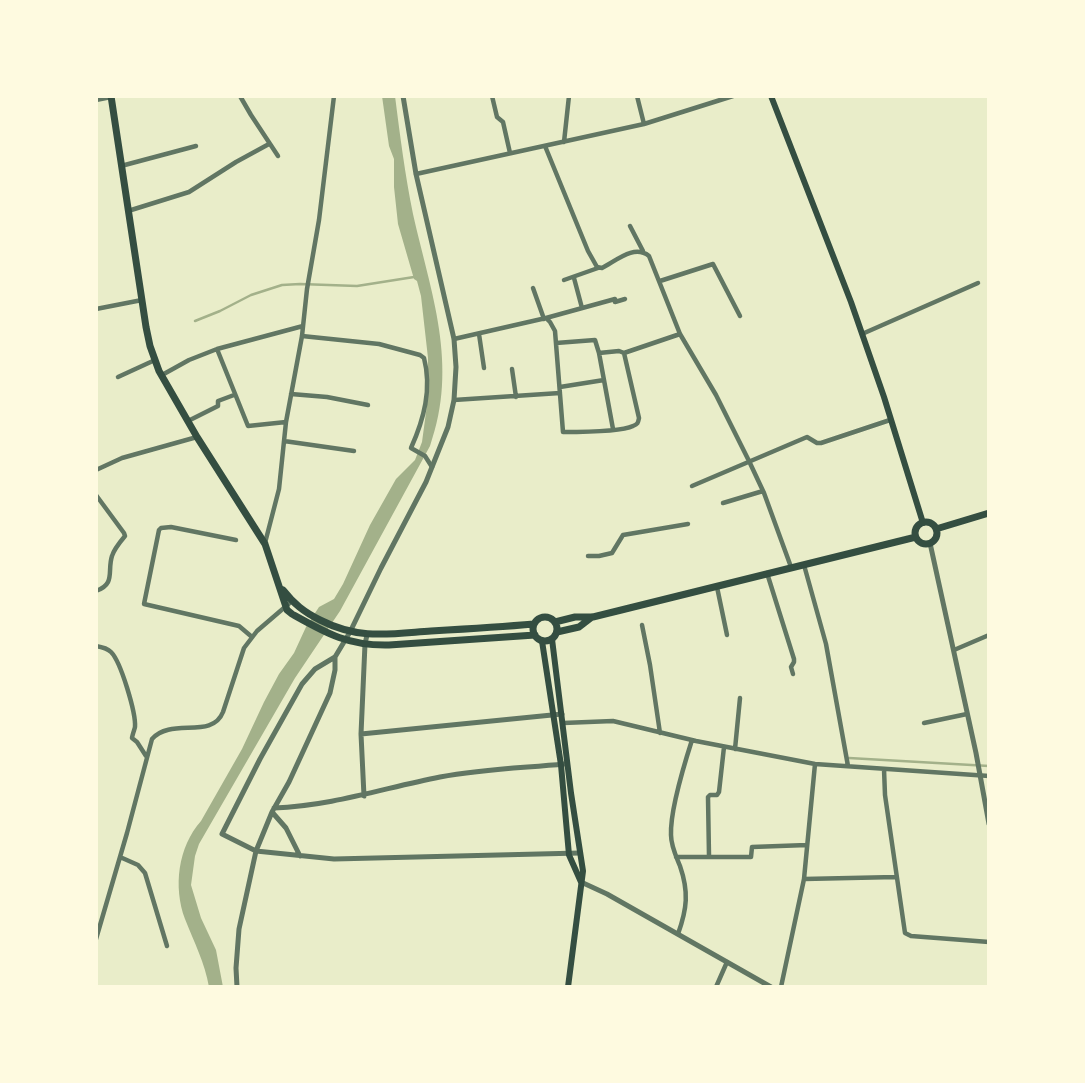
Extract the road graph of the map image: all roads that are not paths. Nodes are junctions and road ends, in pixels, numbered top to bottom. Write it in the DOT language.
graph roads {
  1 [pos="111,96"];
  2 [pos="240,96"];
  3 [pos="334,96"];
  4 [pos="403,96"];
  5 [pos="492,96"];
  6 [pos="569,96"];
  7 [pos="637,96"];
  8 [pos="733,96"];
  9 [pos="771,96"];
  10 [pos="96,100"];
  11 [pos="644,124"];
  12 [pos="564,142"];
  13 [pos="269,144"];
  14 [pos="197,146"];
  15 [pos="545,146"];
  16 [pos="510,153"];
  17 [pos="278,156"];
  18 [pos="121,166"];
  19 [pos="416,174"];
  20 [pos="128,212"];
  21 [pos="630,226"];
  22 [pos="643,252"];
  23 [pos="598,268"];
  24 [pos="574,278"];
  25 [pos="564,280"];
  26 [pos="660,281"];
  27 [pos="978,282"];
  28 [pos="533,288"];
  29 [pos="625,299"];
  30 [pos="142,300"];
  31 [pos="582,308"];
  32 [pos="96,309"];
  33 [pos="560,314"];
  34 [pos="740,316"];
  35 [pos="545,319"];
  36 [pos="303,326"];
  37 [pos="555,331"];
  38 [pos="479,334"];
  39 [pos="680,334"];
  40 [pos="862,334"];
  41 [pos="302,336"];
  42 [pos="454,339"];
  43 [pos="556,343"];
  44 [pos="217,349"];
  45 [pos="598,353"];
  46 [pos="624,353"];
  47 [pos="155,360"];
  48 [pos="484,368"];
  49 [pos="512,369"];
  50 [pos="162,375"];
  51 [pos="118,377"];
  52 [pos="604,380"];
  53 [pos="560,387"];
  54 [pos="560,393"];
  55 [pos="291,394"];
  56 [pos="234,395"];
  57 [pos="516,397"];
  58 [pos="454,400"];
  59 [pos="368,405"];
  60 [pos="890,420"];
  61 [pos="188,421"];
  62 [pos="286,422"];
  63 [pos="613,429"];
  64 [pos="197,437"];
  65 [pos="284,441"];
  66 [pos="354,451"];
  67 [pos="749,461"];
  68 [pos="432,468"];
  69 [pos="96,470"];
  70 [pos="692,486"];
  71 [pos="763,491"];
  72 [pos="96,495"];
  73 [pos="723,503"];
  74 [pos="989,513"];
  75 [pos="923,523"];
  76 [pos="688,524"];
  77 [pos="936,529"];
  78 [pos="916,537"];
  79 [pos="236,540"];
  80 [pos="930,543"];
  81 [pos="265,544"];
  82 [pos="588,556"];
  83 [pos="803,564"];
  84 [pos="791,567"];
  85 [pos="767,573"];
  86 [pos="280,586"];
  87 [pos="717,587"];
  88 [pos="96,591"];
  89 [pos="292,601"];
  90 [pos="285,607"];
  91 [pos="301,615"];
  92 [pos="593,617"];
  93 [pos="555,622"];
  94 [pos="534,624"];
  95 [pos="642,625"];
  96 [pos="350,632"];
  97 [pos="367,635"];
  98 [pos="727,635"];
  99 [pos="989,635"];
  100 [pos="554,636"];
  101 [pos="252,637"];
  102 [pos="538,638"];
  103 [pos="345,640"];
  104 [pos="365,644"];
  105 [pos="96,646"];
  106 [pos="954,650"];
  107 [pos="335,657"];
  108 [pos="793,674"];
  109 [pos="740,698"];
  110 [pos="562,714"];
  111 [pos="553,715"];
  112 [pos="967,715"];
  113 [pos="563,723"];
  114 [pos="924,723"];
  115 [pos="660,733"];
  116 [pos="361,734"];
  117 [pos="692,740"];
  118 [pos="724,747"];
  119 [pos="735,749"];
  120 [pos="146,757"];
  121 [pos="564,764"];
  122 [pos="815,764"];
  123 [pos="848,766"];
  124 [pos="884,769"];
  125 [pos="979,771"];
  126 [pos="989,776"];
  127 [pos="364,796"];
  128 [pos="273,810"];
  129 [pos="989,824"];
  130 [pos="807,845"];
  131 [pos="256,851"];
  132 [pos="580,853"];
  133 [pos="569,855"];
  134 [pos="300,856"];
  135 [pos="709,856"];
  136 [pos="120,857"];
  137 [pos="676,857"];
  138 [pos="897,877"];
  139 [pos="804,879"];
  140 [pos="581,882"];
  141 [pos="678,934"];
  142 [pos="96,939"];
  143 [pos="989,942"];
  144 [pos="167,946"];
  145 [pos="728,961"];
  146 [pos="237,987"];
  147 [pos="568,987"];
  148 [pos="716,987"];
  149 [pos="771,987"];
  150 [pos="781,987"];
  1 -- 10 [label="street"];
  1 -- 18 [label="highway"];
  2 -- 13 [label="street"];
  3 -- 36 [label="street"];
  4 -- 19 [label="street"];
  5 -- 16 [label="street"];
  6 -- 12 [label="street"];
  7 -- 11 [label="street"];
  8 -- 11 [label="street"];
  9 -- 40 [label="main road"];
  11 -- 12 [label="street"];
  12 -- 15 [label="street"];
  13 -- 17 [label="street"];
  13 -- 20 [label="street"];
  14 -- 18 [label="street"];
  15 -- 16 [label="street"];
  15 -- 23 [label="street"];
  16 -- 19 [label="street"];
  18 -- 20 [label="highway"];
  19 -- 42 [label="street"];
  20 -- 30 [label="highway"];
  21 -- 22 [label="street"];
  22 -- 23 [label="street"];
  22 -- 26 [label="street"];
  23 -- 24 [label="street"];
  24 -- 25 [label="street"];
  24 -- 31 [label="street"];
  26 -- 34 [label="street"];
  26 -- 39 [label="street"];
  27 -- 40 [label="street"];
  28 -- 35 [label="street"];
  29 -- 31 [label="street"];
  30 -- 32 [label="street"];
  30 -- 47 [label="highway"];
  31 -- 33 [label="street"];
  33 -- 35 [label="street"];
  33 -- 37 [label="street"];
  35 -- 37 [label="street"];
  35 -- 38 [label="street"];
  36 -- 41 [label="street"];
  36 -- 44 [label="street"];
  37 -- 43 [label="street"];
  38 -- 42 [label="street"];
  38 -- 48 [label="street"];
  39 -- 46 [label="street"];
  39 -- 67 [label="street"];
  40 -- 60 [label="main road"];
  41 -- 55 [label="street"];
  41 -- 68 [label="street"];
  42 -- 58 [label="street"];
  43 -- 45 [label="street"];
  43 -- 53 [label="street"];
  44 -- 50 [label="street"];
  44 -- 56 [label="street"];
  45 -- 46 [label="street"];
  45 -- 52 [label="street"];
  46 -- 63 [label="street"];
  47 -- 50 [label="highway"];
  47 -- 51 [label="street"];
  49 -- 57 [label="street"];
  50 -- 61 [label="highway"];
  52 -- 53 [label="street"];
  52 -- 63 [label="street"];
  53 -- 54 [label="street"];
  54 -- 57 [label="street"];
  54 -- 63 [label="street"];
  55 -- 59 [label="street"];
  55 -- 62 [label="street"];
  56 -- 61 [label="street"];
  56 -- 62 [label="street"];
  57 -- 58 [label="street"];
  58 -- 68 [label="street"];
  60 -- 67 [label="street"];
  60 -- 75 [label="main road"];
  61 -- 64 [label="highway"];
  62 -- 65 [label="street"];
  64 -- 69 [label="street"];
  64 -- 81 [label="highway"];
  65 -- 66 [label="street"];
  65 -- 81 [label="street"];
  67 -- 70 [label="street"];
  67 -- 71 [label="street"];
  68 -- 96 [label="street"];
  71 -- 73 [label="street"];
  71 -- 84 [label="street"];
  72 -- 88 [label="street"];
  74 -- 77 [label="highway"];
  75 -- 77 [label="highway"];
  75 -- 78 [label="highway"];
  76 -- 82 [label="street"];
  77 -- 80 [label="highway"];
  78 -- 80 [label="highway"];
  78 -- 83 [label="highway"];
  79 -- 101 [label="street"];
  80 -- 106 [label="street"];
  81 -- 86 [label="highway"];
  83 -- 84 [label="highway"];
  83 -- 123 [label="street"];
  84 -- 85 [label="highway"];
  85 -- 87 [label="highway"];
  85 -- 108 [label="street"];
  86 -- 89 [label="highway"];
  86 -- 90 [label="highway"];
  87 -- 92 [label="highway"];
  87 -- 98 [label="street"];
  89 -- 90 [label="street"];
  89 -- 91 [label="highway"];
  90 -- 91 [label="highway"];
  90 -- 101 [label="street"];
  91 -- 96 [label="highway"];
  91 -- 103 [label="highway"];
  92 -- 93 [label="highway"];
  92 -- 100 [label="highway"];
  93 -- 94 [label="highway"];
  93 -- 100 [label="highway"];
  94 -- 97 [label="highway"];
  94 -- 102 [label="highway"];
  95 -- 115 [label="street"];
  96 -- 97 [label="highway"];
  96 -- 103 [label="street"];
  97 -- 104 [label="street"];
  99 -- 106 [label="street"];
  100 -- 102 [label="highway"];
  100 -- 110 [label="main road"];
  101 -- 120 [label="street"];
  102 -- 104 [label="highway"];
  102 -- 111 [label="main road"];
  103 -- 104 [label="highway"];
  103 -- 107 [label="street"];
  104 -- 116 [label="street"];
  105 -- 120 [label="street"];
  106 -- 112 [label="street"];
  107 -- 128 [label="street"];
  107 -- 131 [label="street"];
  109 -- 119 [label="street"];
  110 -- 111 [label="street"];
  110 -- 113 [label="main road"];
  111 -- 116 [label="street"];
  111 -- 121 [label="main road"];
  112 -- 114 [label="street"];
  112 -- 125 [label="street"];
  113 -- 115 [label="street"];
  113 -- 121 [label="main road"];
  115 -- 117 [label="street"];
  116 -- 127 [label="street"];
  117 -- 118 [label="street"];
  117 -- 137 [label="street"];
  118 -- 119 [label="street"];
  118 -- 135 [label="street"];
  119 -- 122 [label="street"];
  120 -- 136 [label="street"];
  121 -- 127 [label="street"];
  121 -- 132 [label="main road"];
  121 -- 133 [label="main road"];
  122 -- 123 [label="street"];
  122 -- 130 [label="street"];
  123 -- 124 [label="street"];
  124 -- 125 [label="street"];
  124 -- 138 [label="street"];
  125 -- 126 [label="street"];
  125 -- 129 [label="street"];
  127 -- 128 [label="street"];
  128 -- 131 [label="street"];
  128 -- 134 [label="street"];
  130 -- 135 [label="street"];
  130 -- 139 [label="street"];
  131 -- 134 [label="street"];
  131 -- 146 [label="street"];
  132 -- 133 [label="street"];
  132 -- 140 [label="main road"];
  133 -- 134 [label="street"];
  133 -- 140 [label="main road"];
  135 -- 137 [label="street"];
  136 -- 142 [label="street"];
  136 -- 144 [label="street"];
  137 -- 141 [label="street"];
  138 -- 139 [label="street"];
  138 -- 143 [label="street"];
  139 -- 150 [label="street"];
  140 -- 141 [label="street"];
  140 -- 147 [label="main road"];
  141 -- 145 [label="street"];
  145 -- 148 [label="street"];
  145 -- 149 [label="street"];
}
